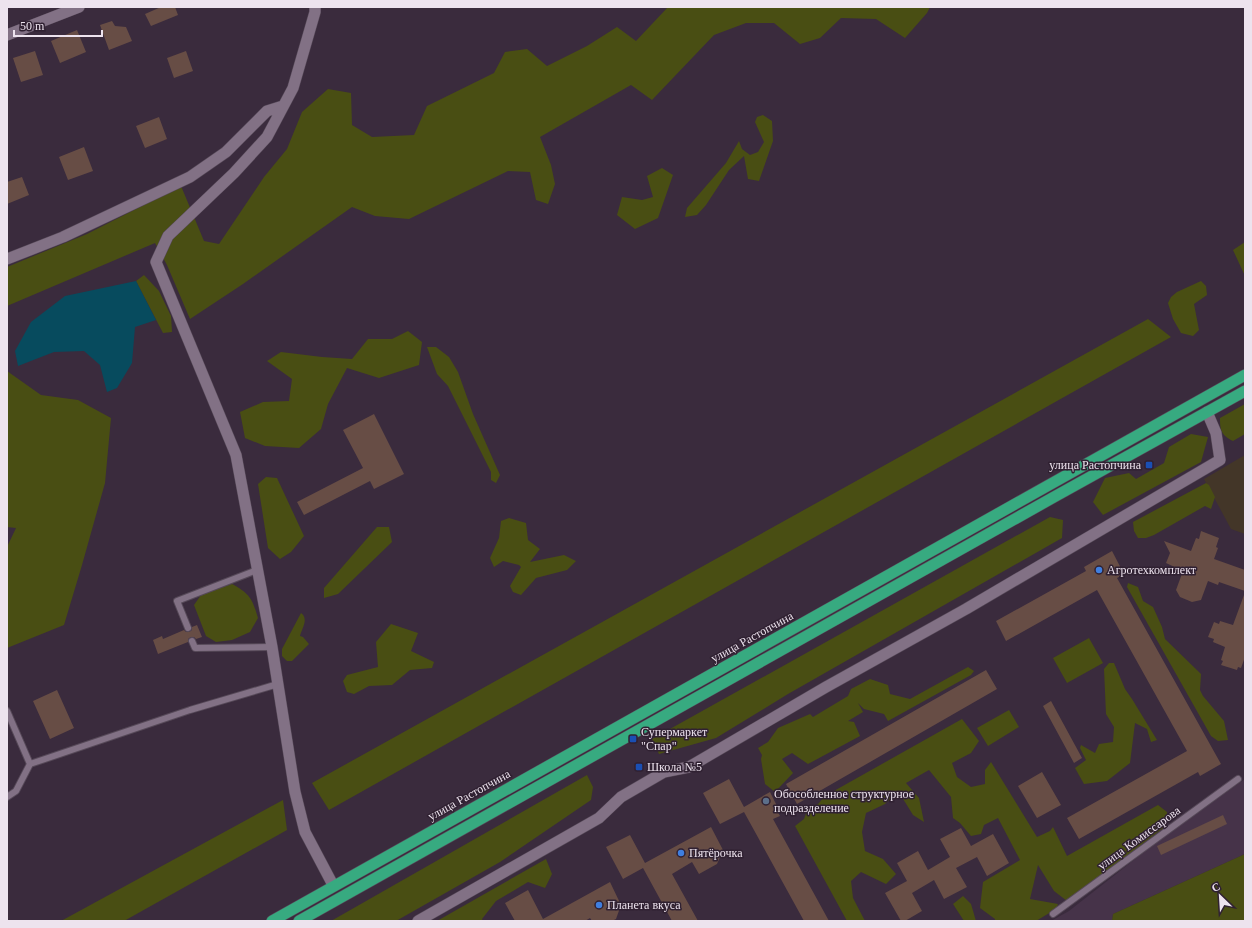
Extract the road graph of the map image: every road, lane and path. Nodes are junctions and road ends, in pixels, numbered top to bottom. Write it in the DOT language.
graph roads {
  1 [pos="79,7"];
  2 [pos="315,7"];
  3 [pos="7,35"];
  4 [pos="283,106"];
  5 [pos="7,259"];
  6 [pos="1245,375"];
  7 [pos="1245,391"];
  8 [pos="1207,412"];
  9 [pos="257,570"];
  10 [pos="188,628"];
  11 [pos="192,641"];
  12 [pos="272,647"];
  13 [pos="278,684"];
  14 [pos="7,711"];
  15 [pos="30,764"];
  16 [pos="1238,780"];
  17 [pos="7,796"];
  18 [pos="333,885"];
  19 [pos="1053,914"];
  20 [pos="272,921"];
  21 [pos="300,921"];
  22 [pos="418,921"];
  1 -- 3 [label="street"];
  2 -- 4 [label="street"];
  4 -- 5 [label="street"];
  4 -- 9 [label="street"];
  6 -- 18 [label="highway, улица Растопчина"];
  7 -- 8 [label="highway, улица Растопчина"];
  8 -- 21 [label="highway, улица Растопчина"];
  8 -- 22 [label="street"];
  9 -- 10 [label="lane"];
  9 -- 12 [label="street"];
  11 -- 12 [label="lane"];
  12 -- 13 [label="street"];
  13 -- 15 [label="lane"];
  13 -- 18 [label="street"];
  14 -- 15 [label="lane"];
  15 -- 17 [label="lane"];
  16 -- 19 [label="lane, улица Комиссарова"];
  18 -- 20 [label="highway, улица Растопчина"];
}
